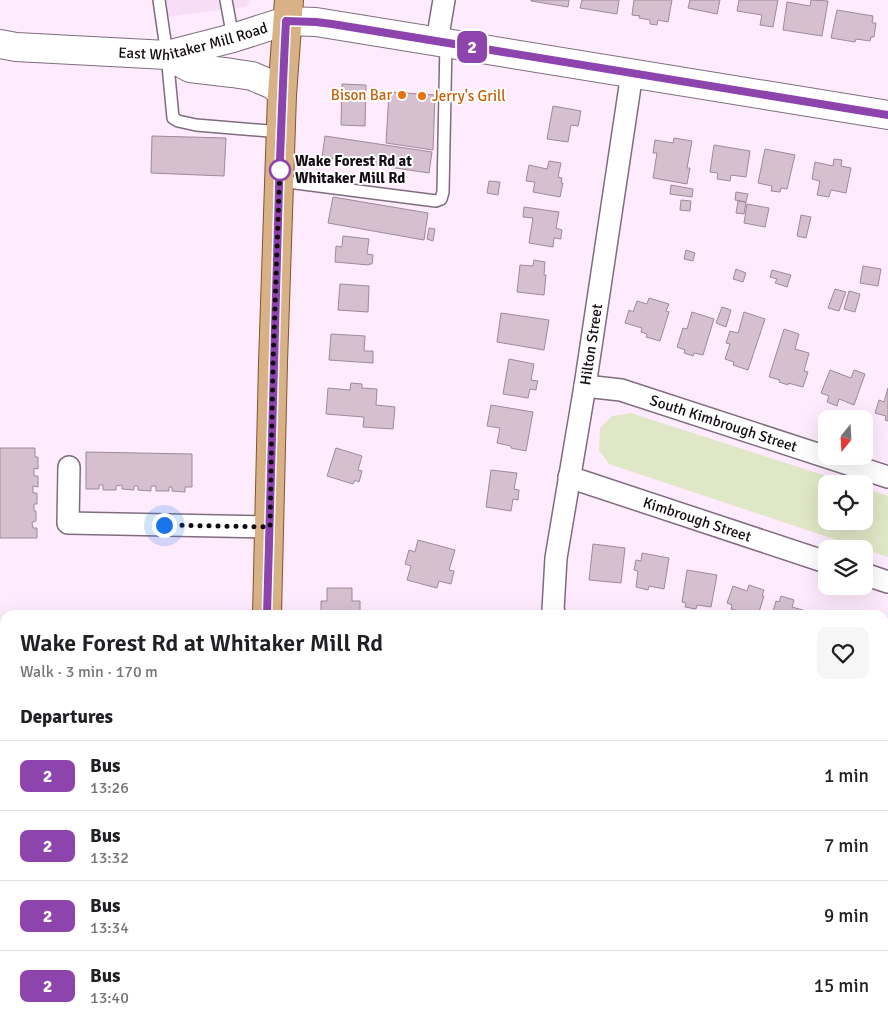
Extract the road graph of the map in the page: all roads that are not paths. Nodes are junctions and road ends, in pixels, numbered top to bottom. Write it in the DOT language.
graph roads {
  1 [pos="159,0"];
  2 [pos="226,0"];
  3 [pos="444,0"];
  4 [pos="288,10"];
  5 [pos="233,38"];
  6 [pos="442,42"];
  7 [pos="0,44"];
  8 [pos="167,55"];
  9 [pos="632,73"];
  10 [pos="282,92"];
  11 [pos="888,115"];
  12 [pos="281,132"];
  13 [pos="280,182"];
  14 [pos="585,386"];
  15 [pos="69,466"];
  16 [pos="569,477"];
  17 [pos="888,477"];
  18 [pos="270,527"];
  19 [pos="818,559"];
  20 [pos="873,577"];
  21 [pos="888,582"];
  22 [pos="267,610"];
  23 [pos="553,610"];
  1 -- 8 [label="lane"];
  2 -- 5 [label="lane"];
  3 -- 6 [label="street"];
  4 -- 5 [label="main road, East Whitaker Mill Road"];
  4 -- 6 [label="main road, East Whitaker Mill Road"];
  4 -- 10 [label="main road"];
  5 -- 8 [label="main road, East Whitaker Mill Road"];
  6 -- 9 [label="main road, East Whitaker Mill Road"];
  6 -- 13 [label="lane"];
  7 -- 8 [label="main road, East Whitaker Mill Road"];
  8 -- 10 [label="main road"];
  8 -- 12 [label="lane"];
  9 -- 11 [label="main road, East Whitaker Mill Road"];
  9 -- 14 [label="street, Hilton Street"];
  10 -- 12 [label="main road"];
  12 -- 13 [label="main road"];
  13 -- 18 [label="main road"];
  14 -- 16 [label="street, Hilton Street"];
  14 -- 17 [label="street, South Kimbrough Street"];
  15 -- 18 [label="street"];
  16 -- 19 [label="street, Kimbrough Street"];
  16 -- 23 [label="street, Hilton Street"];
  18 -- 22 [label="main road"];
  20 -- 21 [label="street"];
}
